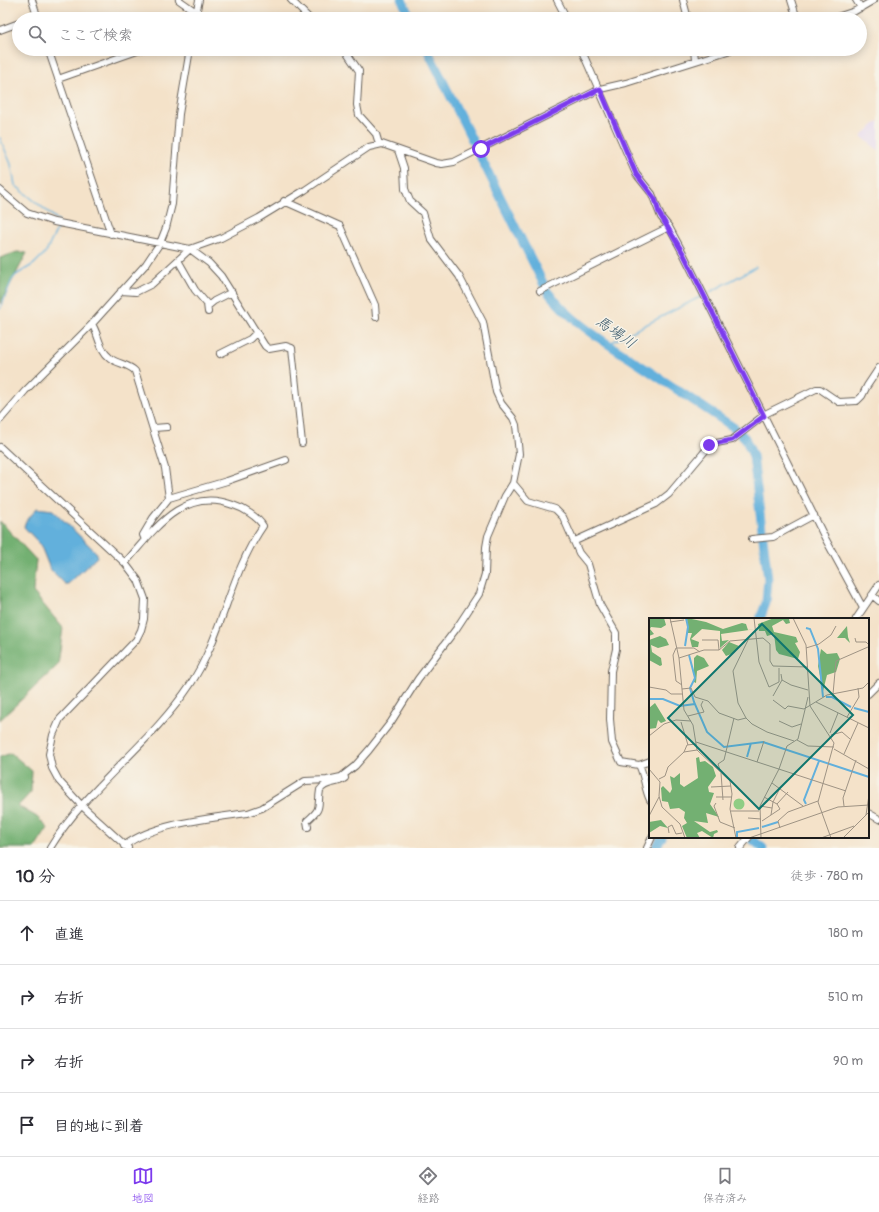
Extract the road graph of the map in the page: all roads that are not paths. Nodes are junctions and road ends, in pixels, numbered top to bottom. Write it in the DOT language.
graph roads {
  1 [pos="32,0"];
  2 [pos="179,0"];
  3 [pos="199,0"];
  4 [pos="292,0"];
  5 [pos="557,0"];
  6 [pos="683,0"];
  7 [pos="856,0"];
  8 [pos="874,0"];
  9 [pos="793,1"];
  10 [pos="861,8"];
  11 [pos="35,12"];
  12 [pos="196,12"];
  13 [pos="303,12"];
  14 [pos="563,12"];
  15 [pos="686,12"];
  16 [pos="795,12"];
  17 [pos="850,12"];
  18 [pos="12,26"];
  19 [pos="0,30"];
  20 [pos="50,56"];
  21 [pos="123,56"];
  22 [pos="189,56"];
  23 [pos="349,56"];
  24 [pos="584,56"];
  25 [pos="695,56"];
  26 [pos="712,56"];
  27 [pos="696,61"];
  28 [pos="58,79"];
  29 [pos="600,89"];
  30 [pos="379,144"];
  31 [pos="398,150"];
  32 [pos="0,190"];
  33 [pos="284,202"];
  34 [pos="669,227"];
  35 [pos="111,234"];
  36 [pos="160,243"];
  37 [pos="190,249"];
  38 [pos="179,262"];
  39 [pos="540,291"];
  40 [pos="121,292"];
  41 [pos="232,292"];
  42 [pos="376,317"];
  43 [pos="92,324"];
  44 [pos="257,332"];
  45 [pos="220,354"];
  46 [pos="879,368"];
  47 [pos="764,416"];
  48 [pos="0,420"];
  49 [pos="167,427"];
  50 [pos="154,428"];
  51 [pos="302,443"];
  52 [pos="0,446"];
  53 [pos="286,460"];
  54 [pos="513,483"];
  55 [pos="169,498"];
  56 [pos="814,515"];
  57 [pos="752,539"];
  58 [pos="145,540"];
  59 [pos="575,541"];
  60 [pos="125,563"];
  61 [pos="879,585"];
  62 [pos="872,595"];
  63 [pos="879,601"];
  64 [pos="863,608"];
  65 [pos="857,618"];
  66 [pos="879,683"];
  67 [pos="869,693"];
  68 [pos="649,761"];
  69 [pos="639,765"];
  70 [pos="344,775"];
  71 [pos="649,798"];
  72 [pos="82,806"];
  73 [pos="869,814"];
  74 [pos="879,819"];
  75 [pos="308,827"];
  76 [pos="652,838"];
  77 [pos="748,838"];
  78 [pos="126,847"];
  79 [pos="50,848"];
  80 [pos="647,848"];
  81 [pos="740,848"];
  1 -- 11 [label="street"];
  2 -- 12 [label="street"];
  3 -- 12 [label="street"];
  4 -- 13 [label="street"];
  5 -- 14 [label="street"];
  6 -- 15 [label="street"];
  7 -- 10 [label="street"];
  8 -- 10 [label="street"];
  9 -- 16 [label="street"];
  10 -- 17 [label="street"];
  18 -- 19 [label="street"];
  20 -- 28 [label="street"];
  21 -- 28 [label="street"];
  22 -- 36 [label="street"];
  23 -- 30 [label="street"];
  24 -- 29 [label="street"];
  25 -- 27 [label="street"];
  26 -- 27 [label="street"];
  27 -- 29 [label="street"];
  28 -- 35 [label="street"];
  29 -- 31 [label="street"];
  29 -- 34 [label="street"];
  30 -- 31 [label="street"];
  30 -- 33 [label="street"];
  31 -- 54 [label="street"];
  32 -- 35 [label="street"];
  33 -- 37 [label="street"];
  33 -- 42 [label="street"];
  34 -- 39 [label="street"];
  34 -- 47 [label="street"];
  35 -- 36 [label="street"];
  36 -- 37 [label="street"];
  36 -- 40 [label="street"];
  37 -- 38 [label="street"];
  37 -- 41 [label="street"];
  38 -- 40 [label="street"];
  38 -- 41 [label="street"];
  40 -- 43 [label="street"];
  41 -- 44 [label="street"];
  43 -- 48 [label="street"];
  43 -- 50 [label="street"];
  44 -- 45 [label="street"];
  44 -- 51 [label="street"];
  46 -- 47 [label="street"];
  47 -- 56 [label="street"];
  47 -- 59 [label="street"];
  49 -- 50 [label="street"];
  50 -- 55 [label="street"];
  52 -- 60 [label="street"];
  53 -- 55 [label="street"];
  54 -- 59 [label="street"];
  54 -- 70 [label="street"];
  55 -- 58 [label="street"];
  56 -- 57 [label="street"];
  56 -- 64 [label="street"];
  58 -- 60 [label="street"];
  58 -- 72 [label="street"];
  59 -- 69 [label="street"];
  60 -- 72 [label="street"];
  61 -- 62 [label="street"];
  62 -- 63 [label="street"];
  62 -- 64 [label="street"];
  64 -- 65 [label="street"];
  66 -- 67 [label="street"];
  68 -- 69 [label="street"];
  69 -- 71 [label="street"];
  70 -- 75 [label="street"];
  70 -- 78 [label="street"];
  72 -- 78 [label="street"];
  72 -- 79 [label="street"];
  73 -- 74 [label="street"];
  76 -- 80 [label="street"];
  77 -- 81 [label="street"];
}
